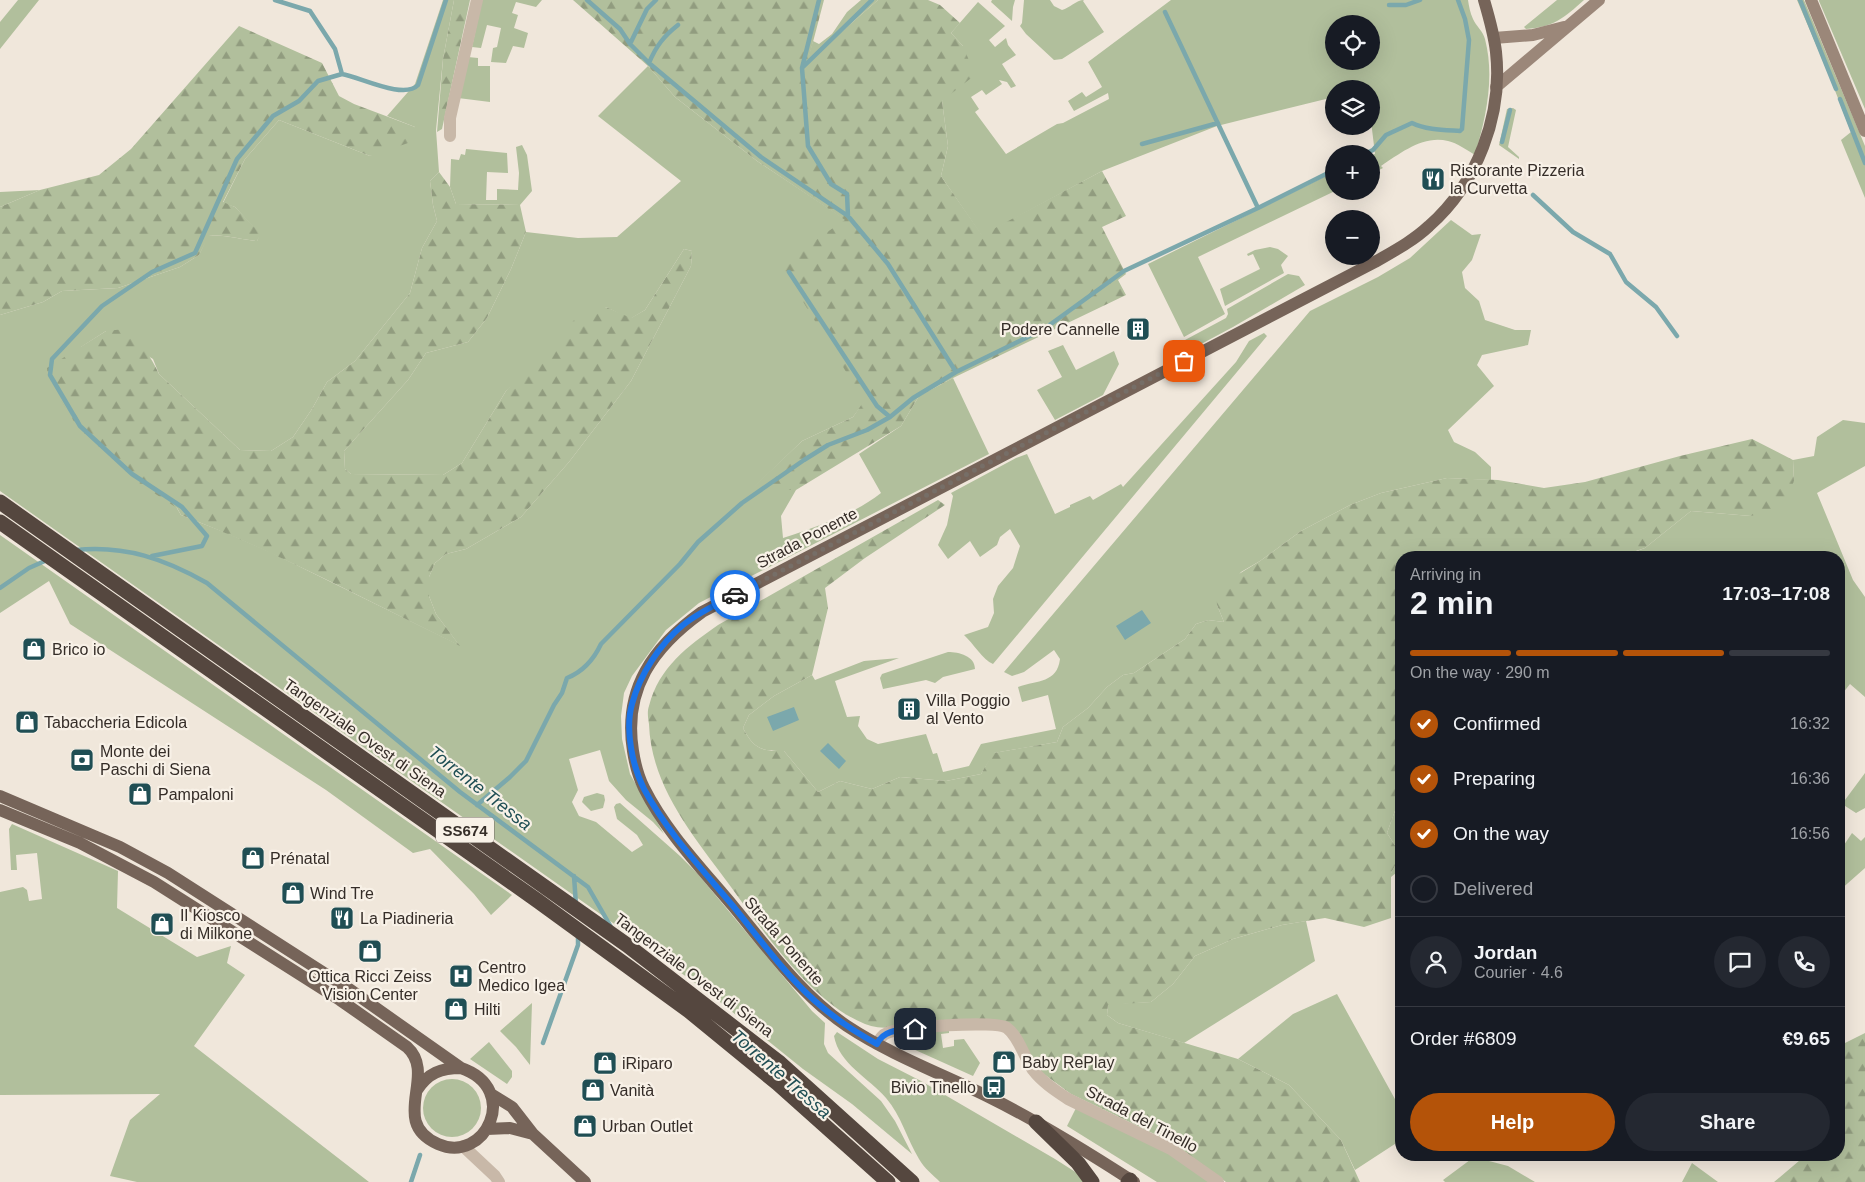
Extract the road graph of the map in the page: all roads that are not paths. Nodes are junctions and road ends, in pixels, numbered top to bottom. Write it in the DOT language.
graph roads {
  1 [pos="477,0"];
  2 [pos="1484,0"];
  3 [pos="1599,0"];
  4 [pos="1811,0"];
  5 [pos="1571,24"];
  6 [pos="1494,38"];
  7 [pos="1496,87"];
  8 [pos="1865,131"];
  9 [pos="450,136"];
  10 [pos="0,502"];
  11 [pos="0,522"];
  12 [pos="0,796"];
  13 [pos="0,810"];
  14 [pos="877,1044"];
  15 [pos="461,1068"];
  16 [pos="416,1092"];
  17 [pos="491,1094"];
  18 [pos="1036,1122"];
  19 [pos="487,1129"];
  20 [pos="533,1134"];
  21 [pos="463,1146"];
  22 [pos="1130,1181"];
  23 [pos="499,1182"];
  24 [pos="585,1182"];
  25 [pos="888,1182"];
  26 [pos="912,1182"];
  27 [pos="1092,1182"];
  28 [pos="1218,1182"];
  1 -- 9 [label="street"];
  2 -- 6 [label="main road, Strada Ponente"];
  3 -- 5 [label="street"];
  4 -- 8 [label="street"];
  5 -- 6 [label="street"];
  5 -- 7 [label="street"];
  6 -- 7 [label="main road, Strada Ponente"];
  7 -- 14 [label="main road, Strada Ponente"];
  10 -- 26 [label="highway, Tangenziale Ovest di Siena / SS674"];
  11 -- 25 [label="highway, Tangenziale Ovest di Siena / SS674"];
  12 -- 15 [label="main road"];
  13 -- 16 [label="main road"];
  14 -- 18 [label="main road, Strada Ponente"];
  14 -- 28 [label="street, Strada del Tinello"];
  15 -- 16 [label="main road"];
  15 -- 17 [label="main road"];
  16 -- 21 [label="main road"];
  17 -- 19 [label="main road"];
  17 -- 20 [label="main road"];
  18 -- 22 [label="main road, Strada Ponente"];
  18 -- 27 [label="highway"];
  19 -- 20 [label="main road"];
  19 -- 21 [label="main road"];
  20 -- 24 [label="main road"];
  21 -- 23 [label="street"];
}
